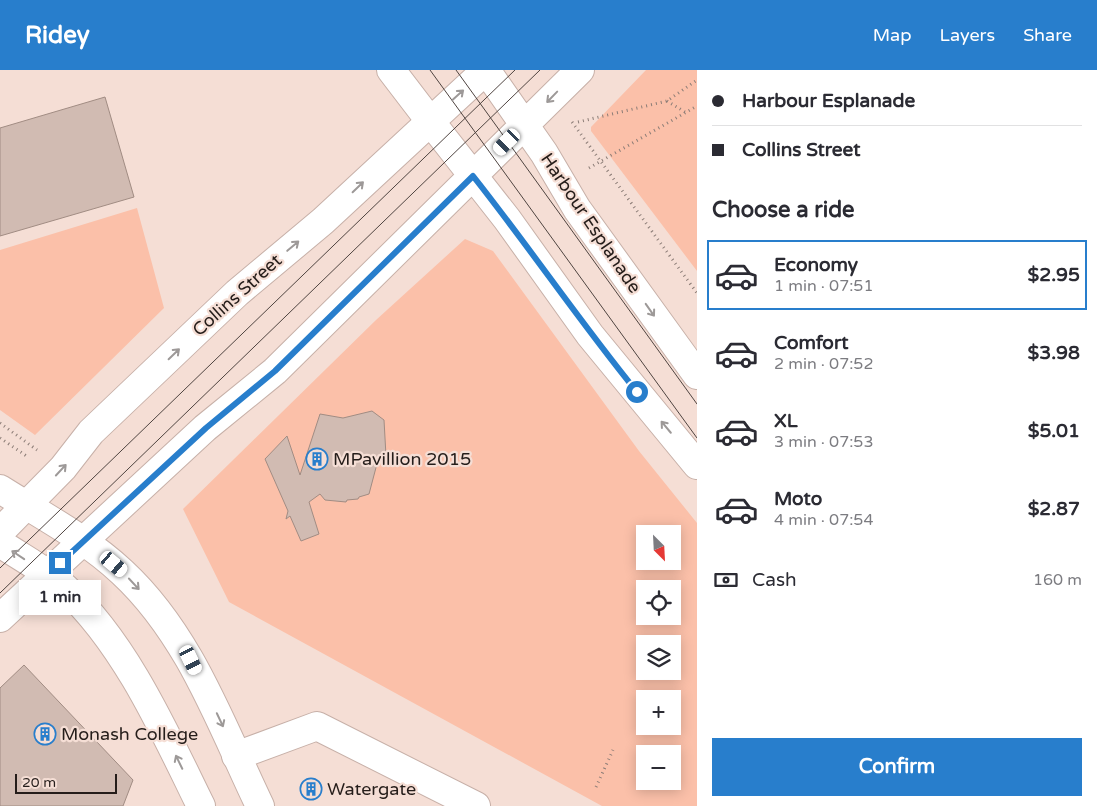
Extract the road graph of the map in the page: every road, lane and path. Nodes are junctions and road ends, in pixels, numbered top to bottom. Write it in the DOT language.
graph roads {
  1 [pos="391,70"];
  2 [pos="486,70"];
  3 [pos="580,70"];
  4 [pos="697,80"];
  5 [pos="667,102"];
  6 [pos="697,106"];
  7 [pos="685,112"];
  8 [pos="430,121"];
  9 [pos="578,122"];
  10 [pos="525,125"];
  11 [pos="602,160"];
  12 [pos="589,168"];
  13 [pos="473,176"];
  14 [pos="697,293"];
  15 [pos="697,375"];
  16 [pos="0,423"];
  17 [pos="0,438"];
  18 [pos="41,454"];
  19 [pos="34,461"];
  20 [pos="697,465"];
  21 [pos="0,489"];
  22 [pos="27,505"];
  23 [pos="0,532"];
  24 [pos="83,542"];
  25 [pos="0,543"];
  26 [pos="48,574"];
  27 [pos="0,618"];
  28 [pos="613,750"];
  29 [pos="236,756"];
  30 [pos="596,787"];
  31 [pos="201,806"];
  32 [pos="260,806"];
  33 [pos="476,806"];
  1 -- 8 [label="street"];
  8 -- 2 [label="street, Collins Street, one-way"];
  2 -- 10 [label="street, Harbour Esplanade"];
  3 -- 10 [label="street, one-way"];
  4 -- 5 [label="path"];
  5 -- 7 [label="path"];
  5 -- 9 [label="path"];
  6 -- 7 [label="path"];
  7 -- 11 [label="path"];
  8 -- 13 [label="street"];
  22 -- 8 [label="street, Collins Street, one-way"];
  10 -- 13 [label="street"];
  10 -- 15 [label="street, Harbour Esplanade, one-way"];
  11 -- 12 [label="path"];
  11 -- 14 [label="path"];
  20 -- 13 [label="street, one-way"];
  13 -- 24 [label="street"];
  16 -- 18 [label="path"];
  17 -- 19 [label="path"];
  21 -- 22 [label="street"];
  22 -- 23 [label="street, Collins Street"];
  22 -- 24 [label="street"];
  24 -- 26 [label="street"];
  24 -- 29 [label="street, one-way"];
  26 -- 25 [label="street, one-way"];
  26 -- 27 [label="street"];
  31 -- 26 [label="street, one-way"];
  28 -- 30 [label="path"];
  29 -- 32 [label="street"];
  29 -- 33 [label="street"];
}
